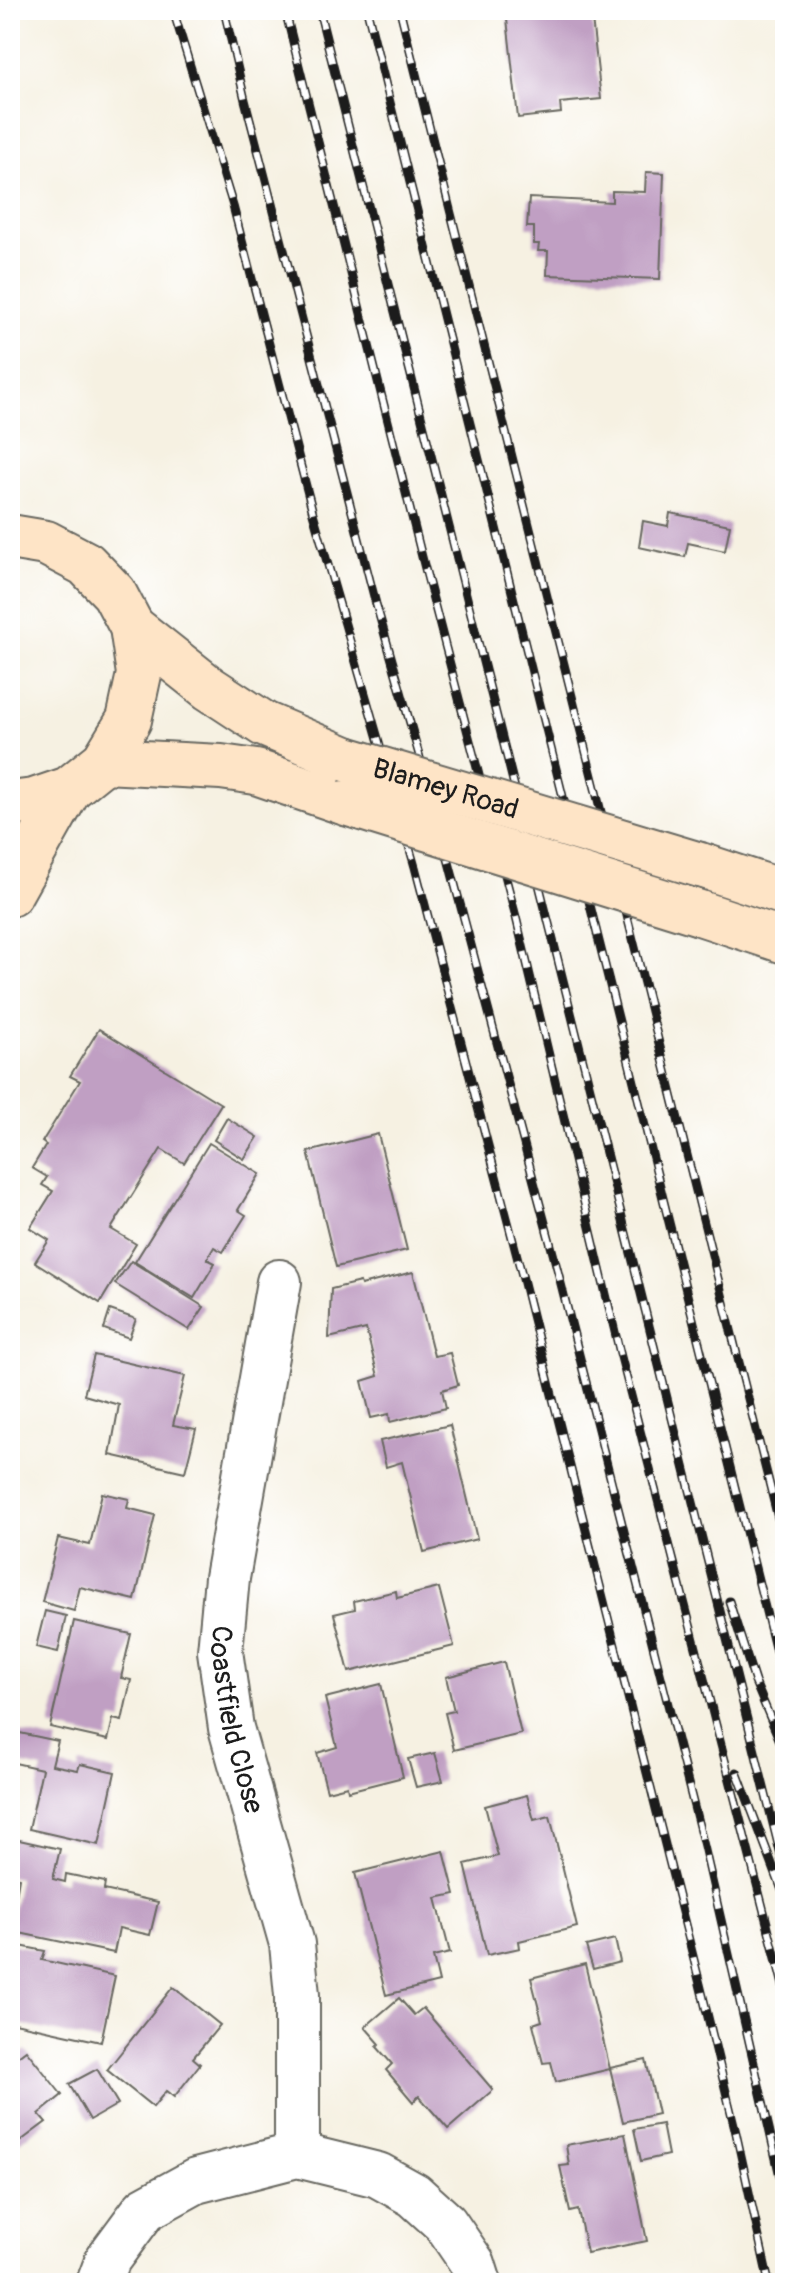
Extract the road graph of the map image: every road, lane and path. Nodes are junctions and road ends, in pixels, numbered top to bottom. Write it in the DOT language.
graph roads {
  1 [pos="10,537"];
  2 [pos="132,627"];
  3 [pos="104,761"];
  4 [pos="69,789"];
  5 [pos="10,804"];
  6 [pos="785,893"];
  7 [pos="10,894"];
  8 [pos="785,941"];
  9 [pos="279,1282"];
  10 [pos="297,2155"];
  11 [pos="99,2283"];
  12 [pos="479,2283"];
  1 -- 2 [label="street"];
  2 -- 3 [label="street"];
  2 -- 6 [label="street, Blamey Road, bridge"];
  3 -- 4 [label="street"];
  3 -- 8 [label="street, Blamey Road, bridge"];
  4 -- 5 [label="street"];
  4 -- 7 [label="street"];
  9 -- 10 [label="street, Coastfield Close"];
  10 -- 11 [label="street"];
  10 -- 12 [label="street"];
}
